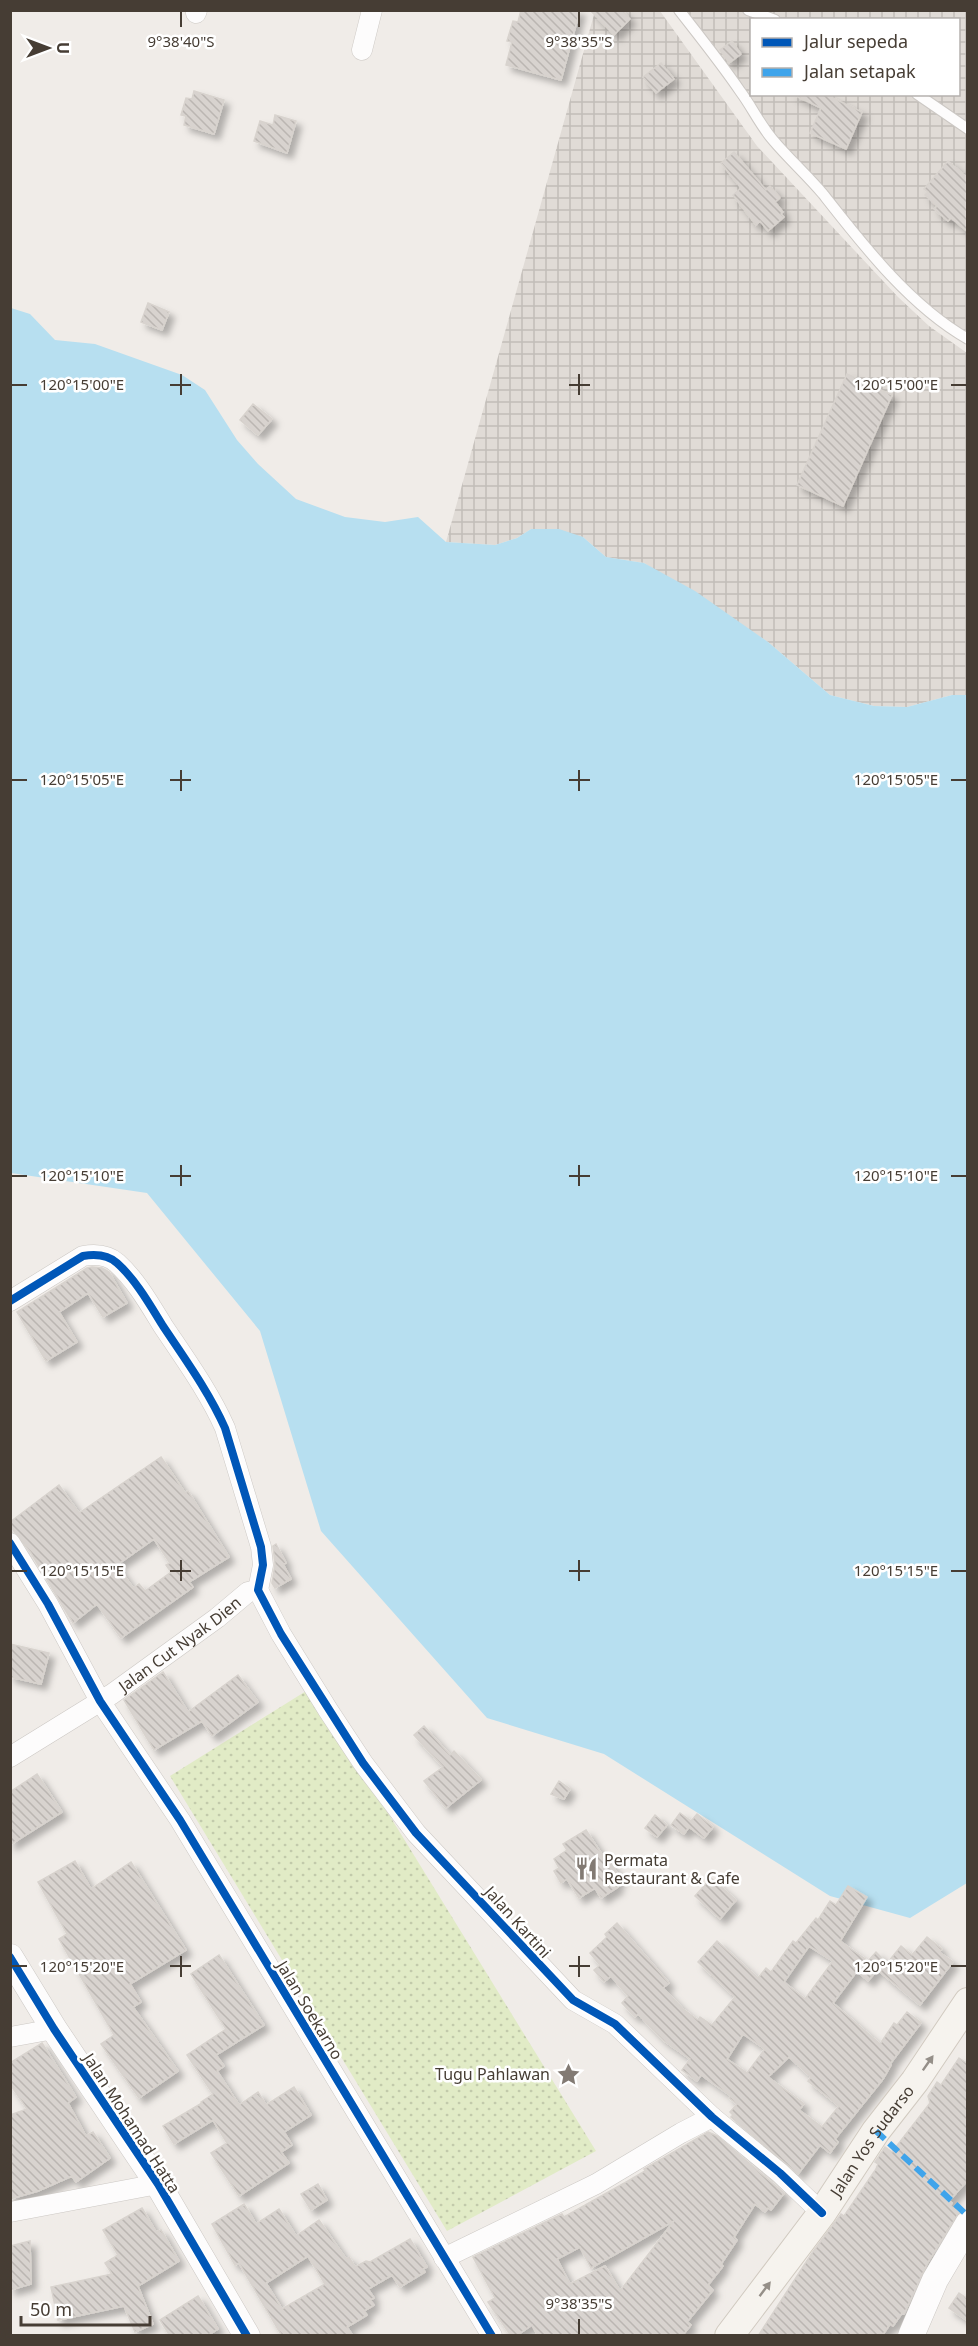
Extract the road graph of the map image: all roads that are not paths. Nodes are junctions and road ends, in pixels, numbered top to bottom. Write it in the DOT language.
graph roads {
  1 [pos="372,10"];
  2 [pos="679,10"];
  3 [pos="748,10"];
  4 [pos="770,18"];
  5 [pos="362,50"];
  6 [pos="920,96"];
  7 [pos="968,129"];
  8 [pos="968,339"];
  9 [pos="10,1300"];
  10 [pos="10,1543"];
  11 [pos="258,1590"];
  12 [pos="100,1701"];
  13 [pos="10,1757"];
  14 [pos="10,1957"];
  15 [pos="968,2002"];
  16 [pos="54,2029"];
  17 [pos="10,2037"];
  18 [pos="712,2117"];
  19 [pos="158,2184"];
  20 [pos="10,2212"];
  21 [pos="822,2213"];
  22 [pos="968,2224"];
  23 [pos="444,2258"];
  24 [pos="915,2334"];
  25 [pos="247,2336"];
  26 [pos="492,2336"];
  27 [pos="729,2336"];
  1 -- 5 [label="street"];
  2 -- 8 [label="lane"];
  3 -- 4 [label="lane"];
  6 -- 7 [label="lane"];
  9 -- 11 [label="street"];
  10 -- 12 [label="street, Jalan Soekarno"];
  11 -- 12 [label="street, Jalan Cut Nyak Dien"];
  11 -- 18 [label="street, Jalan Kartini"];
  12 -- 13 [label="street, Jalan Cut Nyak Dien"];
  12 -- 23 [label="street, Jalan Soekarno"];
  14 -- 16 [label="street, Jalan Mohamad Hatta"];
  21 -- 15 [label="main road, Jalan Yos Sudarso, one-way"];
  16 -- 17 [label="street"];
  16 -- 19 [label="street, Jalan Mohamad Hatta"];
  18 -- 21 [label="street, Jalan Kartini"];
  18 -- 23 [label="street"];
  19 -- 20 [label="street"];
  19 -- 25 [label="street, Jalan Mohamad Hatta"];
  27 -- 21 [label="main road, Jalan Yos Sudarso, one-way"];
  22 -- 24 [label="street"];
  23 -- 26 [label="street, Jalan Soekarno"];
}
